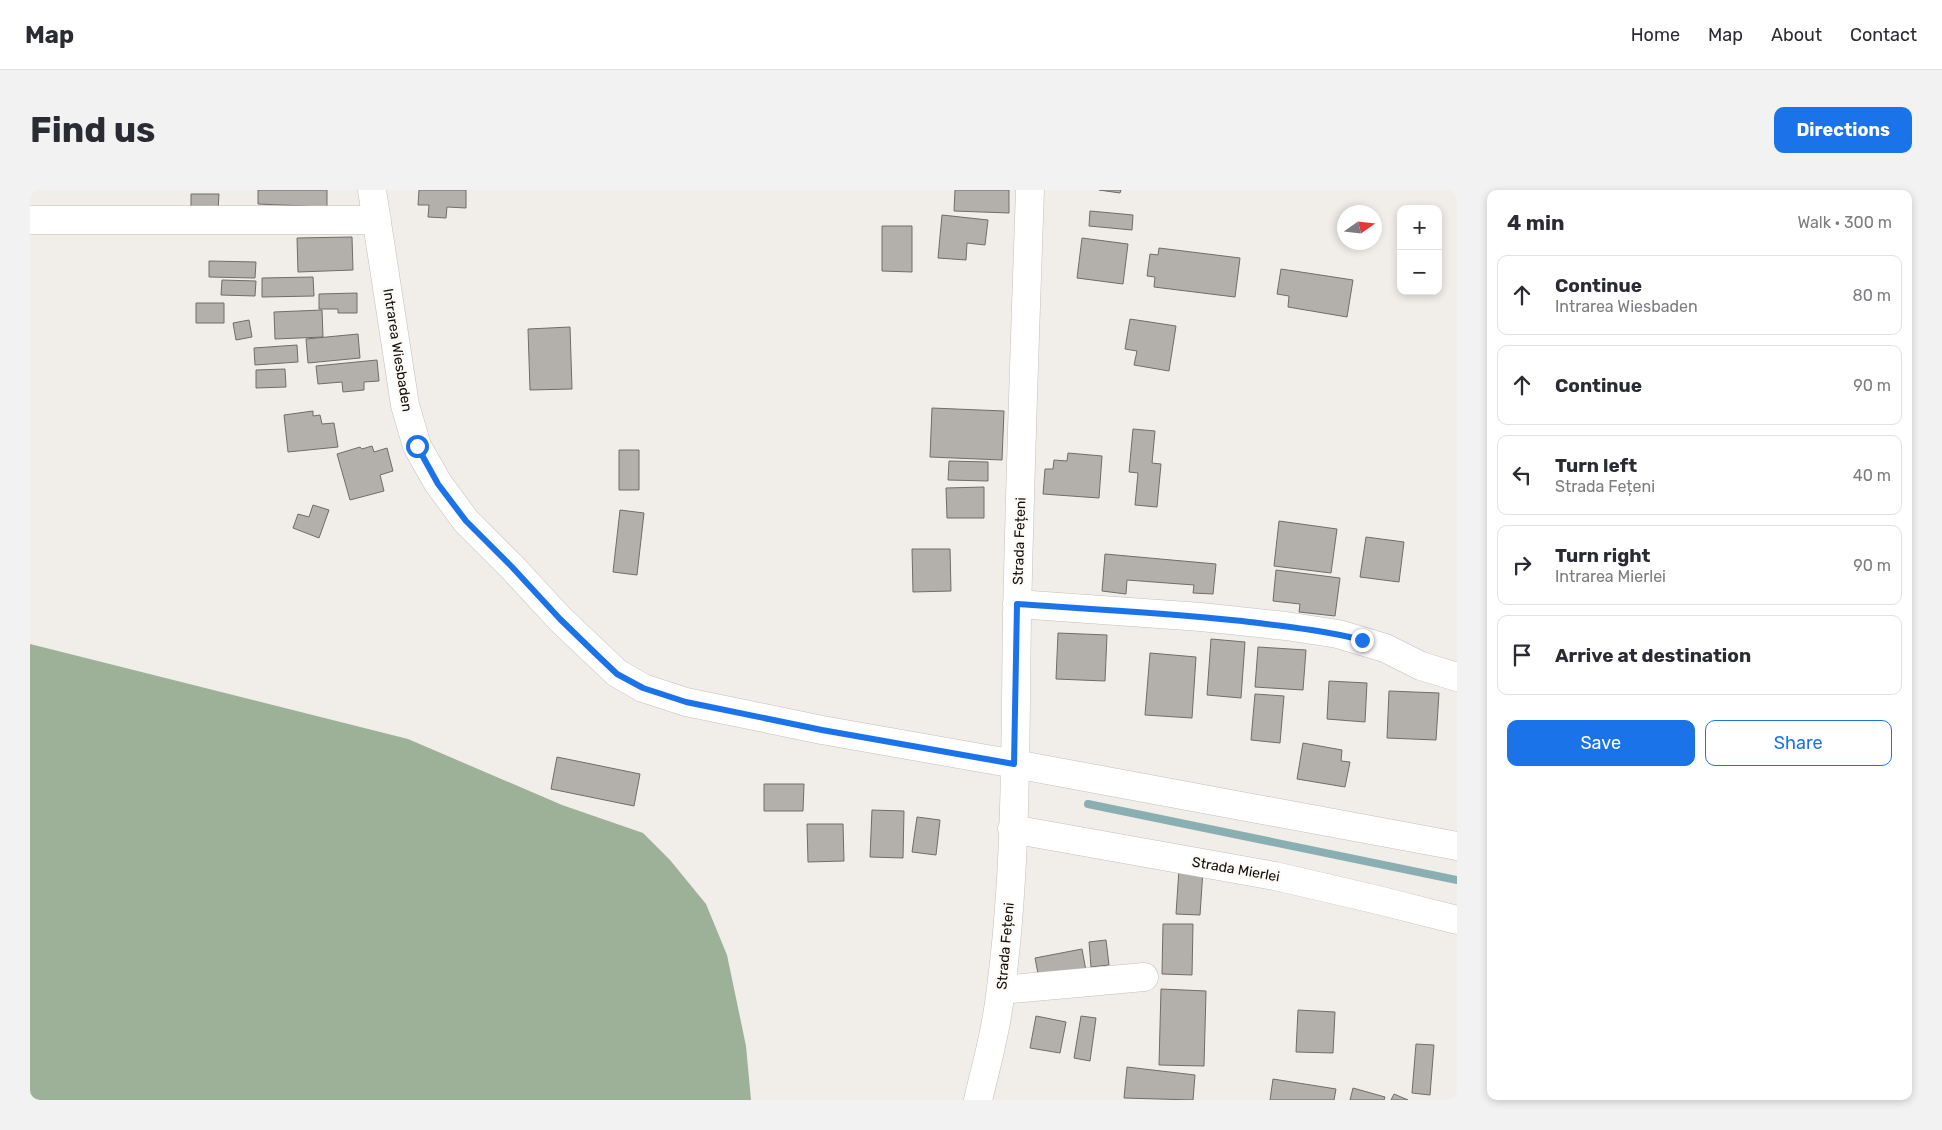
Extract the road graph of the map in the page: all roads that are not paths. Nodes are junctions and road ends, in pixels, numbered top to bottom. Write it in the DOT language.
graph roads {
  1 [pos="372,190"];
  2 [pos="1030,190"];
  3 [pos="30,220"];
  4 [pos="377,220"];
  5 [pos="1017,604"];
  6 [pos="1457,677"];
  7 [pos="1014,764"];
  8 [pos="1012,829"];
  9 [pos="1457,846"];
  10 [pos="1457,920"];
  11 [pos="1144,977"];
  12 [pos="1001,990"];
  13 [pos="978,1100"];
  1 -- 4 [label="street, Intrarea Wiesbaden"];
  2 -- 5 [label="street, Strada Fețeni"];
  3 -- 4 [label="street"];
  4 -- 7 [label="street, Intrarea Wiesbaden"];
  5 -- 6 [label="street"];
  5 -- 7 [label="street, Strada Fețeni"];
  7 -- 8 [label="street, Strada Fețeni"];
  7 -- 9 [label="street, Intrarea Wiesbaden"];
  8 -- 10 [label="street, Strada Mierlei"];
  8 -- 12 [label="street, Strada Fețeni"];
  11 -- 12 [label="street"];
  12 -- 13 [label="street, Strada Fețeni"];
}
